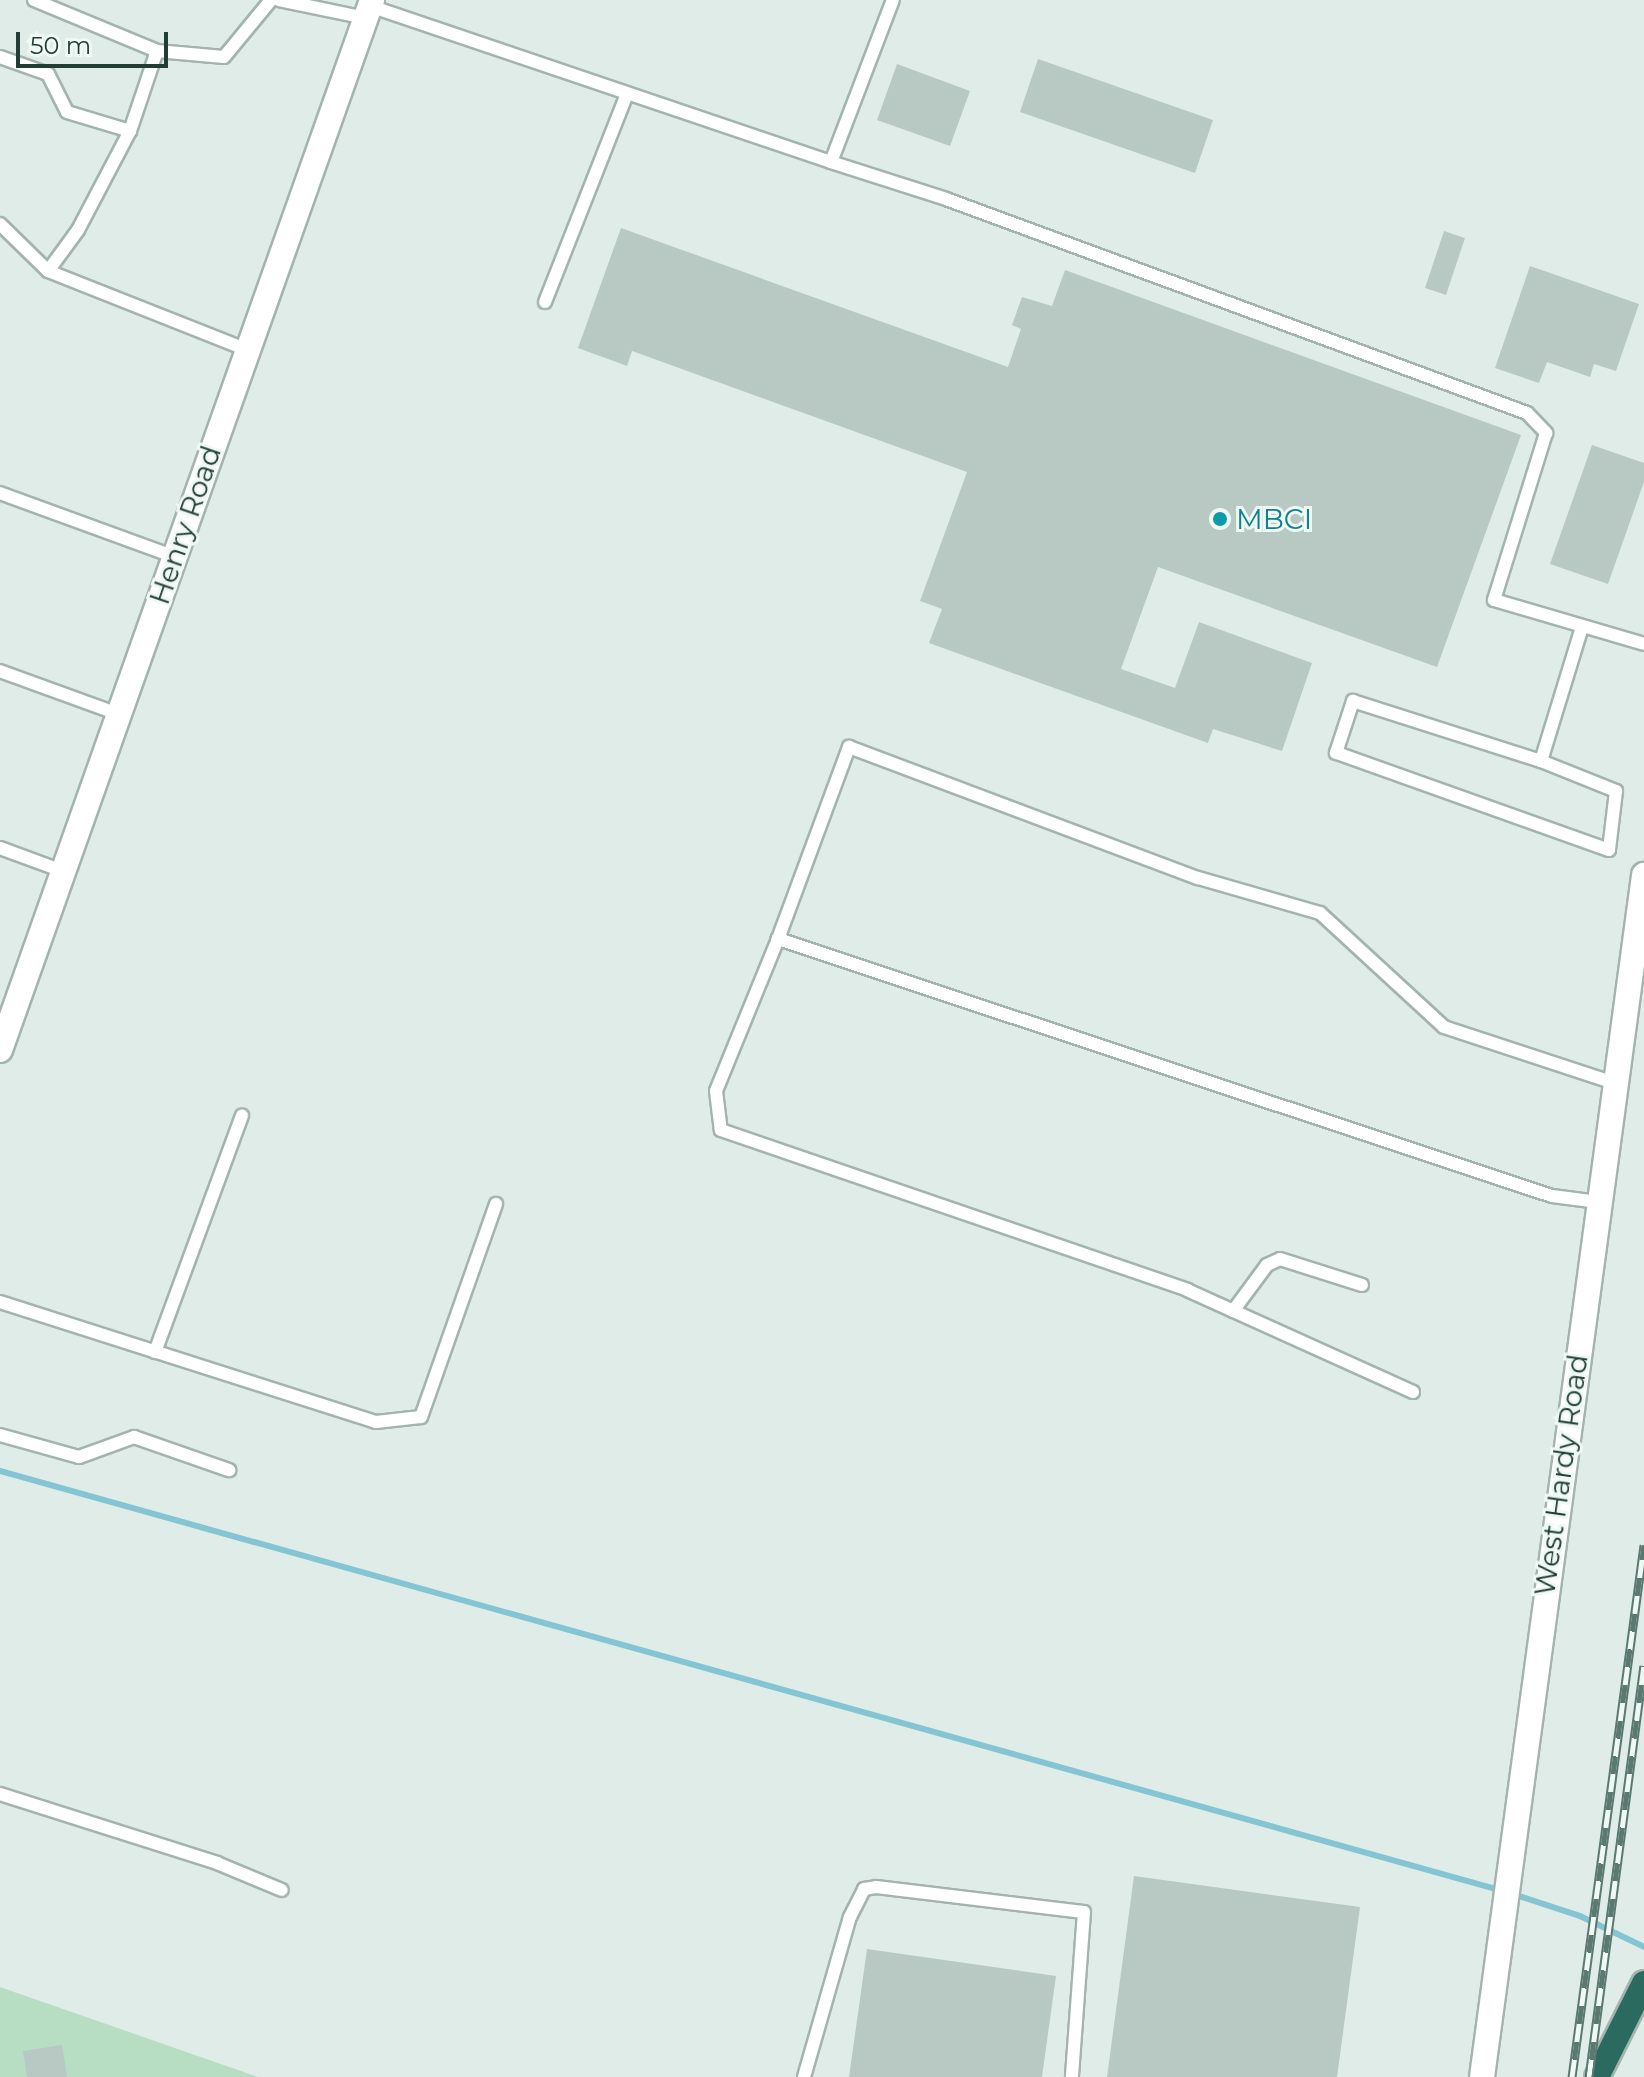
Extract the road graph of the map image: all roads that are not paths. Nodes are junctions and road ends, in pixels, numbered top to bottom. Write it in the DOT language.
graph roads {
  1 [pos="34,0"];
  2 [pos="271,0"];
  3 [pos="279,0"];
  4 [pos="893,0"];
  5 [pos="369,8"];
  6 [pos="157,51"];
  7 [pos="0,57"];
  8 [pos="627,94"];
  9 [pos="130,131"];
  10 [pos="831,162"];
  11 [pos="0,224"];
  12 [pos="48,271"];
  13 [pos="545,302"];
  14 [pos="248,350"];
  15 [pos="0,493"];
  16 [pos="175,557"];
  17 [pos="1582,627"];
  18 [pos="1644,644"];
  19 [pos="0,671"];
  20 [pos="118,714"];
  21 [pos="1541,761"];
  22 [pos="0,848"];
  23 [pos="63,871"];
  24 [pos="1644,875"];
  25 [pos="778,939"];
  26 [pos="5,1019"];
  27 [pos="0,1050"];
  28 [pos="1618,1084"];
  29 [pos="242,1115"];
  30 [pos="1598,1202"];
  31 [pos="496,1204"];
  32 [pos="1362,1285"];
  33 [pos="0,1302"];
  34 [pos="1233,1311"];
  35 [pos="155,1352"];
  36 [pos="1413,1392"];
  37 [pos="0,1435"];
  38 [pos="229,1470"];
  39 [pos="0,1794"];
  40 [pos="282,1890"];
  41 [pos="1644,1983"];
  42 [pos="804,2077"];
  43 [pos="1072,2077"];
  44 [pos="1482,2077"];
  45 [pos="1597,2077"];
  1 -- 6 [label="lane"];
  2 -- 6 [label="lane"];
  3 -- 5 [label="lane"];
  4 -- 10 [label="lane"];
  5 -- 8 [label="lane"];
  5 -- 14 [label="main road, Henry Road"];
  6 -- 9 [label="lane"];
  7 -- 9 [label="lane"];
  8 -- 10 [label="lane"];
  8 -- 13 [label="lane"];
  9 -- 12 [label="lane"];
  10 -- 17 [label="lane"];
  11 -- 12 [label="lane"];
  12 -- 14 [label="lane"];
  14 -- 16 [label="main road, Henry Road"];
  15 -- 16 [label="lane"];
  16 -- 20 [label="main road, Henry Road"];
  17 -- 18 [label="lane"];
  17 -- 21 [label="lane"];
  19 -- 20 [label="lane"];
  20 -- 23 [label="main road, Henry Road"];
  21 -- 21 [label="lane"];
  22 -- 23 [label="lane"];
  23 -- 26 [label="main road, Henry Road"];
  24 -- 28 [label="main road, West Hardy Road"];
  25 -- 28 [label="lane"];
  25 -- 30 [label="lane"];
  25 -- 34 [label="lane"];
  26 -- 27 [label="main road, Henry Road"];
  28 -- 30 [label="main road, West Hardy Road"];
  29 -- 35 [label="lane"];
  30 -- 44 [label="main road, West Hardy Road"];
  31 -- 35 [label="lane"];
  32 -- 34 [label="lane"];
  33 -- 35 [label="lane"];
  34 -- 36 [label="lane"];
  37 -- 38 [label="lane"];
  39 -- 40 [label="lane"];
  41 -- 45 [label="highway"];
  42 -- 43 [label="lane"];
}
